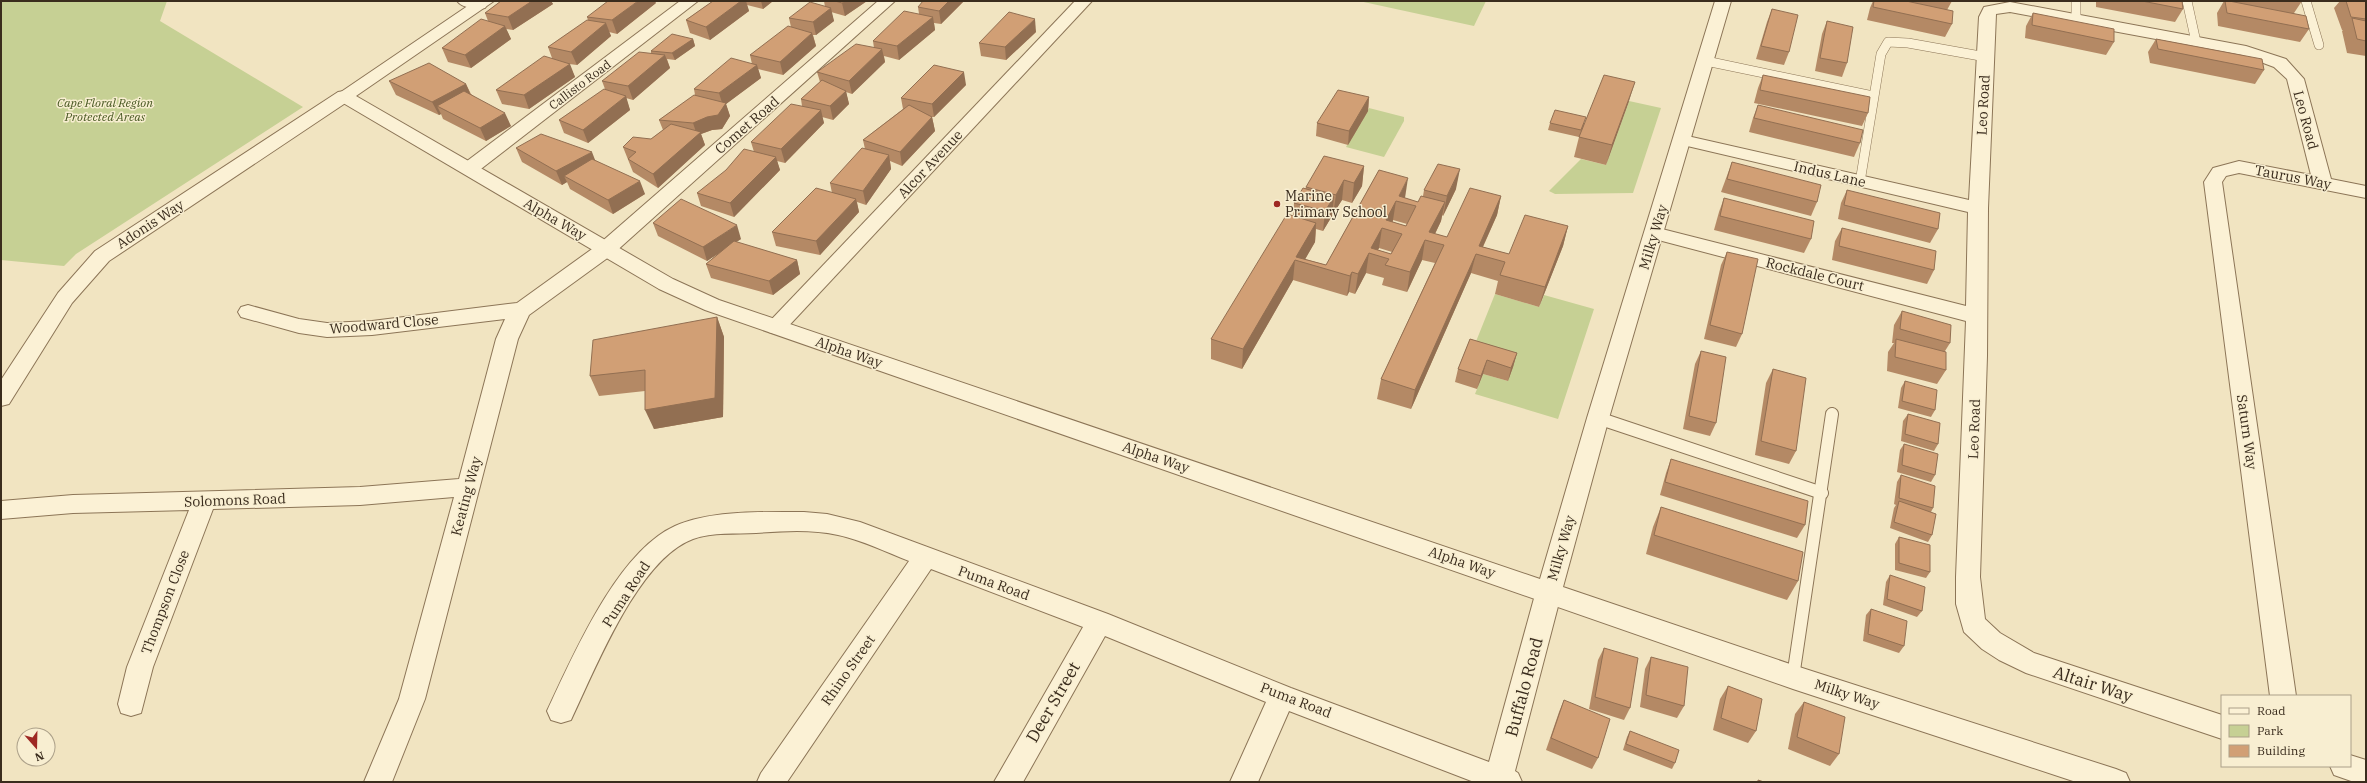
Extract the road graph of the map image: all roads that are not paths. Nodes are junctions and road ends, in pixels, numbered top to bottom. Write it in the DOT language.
graph roads {
  1 [pos="690,1"];
  2 [pos="887,1"];
  3 [pos="1084,1"];
  4 [pos="1723,1"];
  5 [pos="2187,1"];
  6 [pos="2306,1"];
  7 [pos="477,2"];
  8 [pos="2076,10"];
  9 [pos="2196,42"];
  10 [pos="2319,45"];
  11 [pos="1986,57"];
  12 [pos="1706,61"];
  13 [pos="344,96"];
  14 [pos="1873,96"];
  15 [pos="1683,140"];
  16 [pos="470,168"];
  17 [pos="2219,171"];
  18 [pos="1860,182"];
  19 [pos="2322,182"];
  20 [pos="2366,192"];
  21 [pos="1978,208"];
  22 [pos="1654,233"];
  23 [pos="606,249"];
  24 [pos="522,310"];
  25 [pos="248,312"];
  26 [pos="1976,316"];
  27 [pos="776,327"];
  28 [pos="9,371"];
  29 [pos="1,398"];
  30 [pos="1832,414"];
  31 [pos="1598,418"];
  32 [pos="469,487"];
  33 [pos="1822,493"];
  34 [pos="204,502"];
  35 [pos="1,510"];
  36 [pos="925,558"];
  37 [pos="1549,591"];
  38 [pos="1099,622"];
  39 [pos="1973,624"];
  40 [pos="1793,677"];
  41 [pos="2283,695"];
  42 [pos="1282,696"];
  43 [pos="131,704"];
  44 [pos="561,711"];
  45 [pos="2221,727"];
  46 [pos="2347,767"];
  47 [pos="2366,773"];
  48 [pos="1502,781"];
  49 [pos="378,782"];
  50 [pos="771,782"];
  51 [pos="1008,782"];
  52 [pos="1244,782"];
  53 [pos="2116,782"];
  1 -- 16 [label="street, Callisto Road"];
  2 -- 23 [label="street, Comet Road"];
  3 -- 27 [label="street, Alcor Avenue"];
  4 -- 12 [label="street, Milky Way"];
  5 -- 9 [label="lane"];
  6 -- 10 [label="lane"];
  7 -- 13 [label="street"];
  8 -- 9 [label="street, Leo Road"];
  8 -- 11 [label="street, Leo Road"];
  9 -- 19 [label="street, Leo Road"];
  11 -- 14 [label="lane"];
  11 -- 21 [label="street, Leo Road"];
  12 -- 14 [label="lane"];
  12 -- 15 [label="street, Milky Way"];
  13 -- 16 [label="street, Alpha Way"];
  13 -- 28 [label="street, Adonis Way"];
  14 -- 18 [label="lane"];
  15 -- 18 [label="street, Indus Lane"];
  15 -- 22 [label="street, Milky Way"];
  16 -- 23 [label="street, Alpha Way"];
  17 -- 19 [label="street, Taurus Way"];
  17 -- 41 [label="street, Saturn Way"];
  18 -- 21 [label="street, Indus Lane"];
  19 -- 20 [label="street, Taurus Way"];
  21 -- 26 [label="street, Leo Road"];
  22 -- 26 [label="street, Rockdale Court"];
  22 -- 31 [label="street, Milky Way"];
  23 -- 24 [label="street, Keating Way"];
  23 -- 27 [label="street, Alpha Way"];
  24 -- 25 [label="street, Woodward Close"];
  24 -- 32 [label="street, Keating Way"];
  26 -- 39 [label="street, Leo Road"];
  27 -- 37 [label="street, Alpha Way"];
  28 -- 29 [label="street, Adonis Way"];
  30 -- 33 [label="lane"];
  31 -- 33 [label="lane"];
  31 -- 37 [label="street, Milky Way"];
  32 -- 34 [label="street, Solomons Road"];
  32 -- 49 [label="street, Keating Way"];
  33 -- 40 [label="lane"];
  34 -- 35 [label="street, Solomons Road"];
  34 -- 43 [label="street, Thompson Close"];
  36 -- 38 [label="street, Puma Road"];
  36 -- 44 [label="street, Puma Road"];
  36 -- 50 [label="street, Rhino Street"];
  37 -- 40 [label="street, Milky Way"];
  37 -- 48 [label="street, Buffalo Road"];
  38 -- 42 [label="street, Puma Road"];
  38 -- 51 [label="street, Deer Street"];
  39 -- 45 [label="street, Altair Way"];
  40 -- 53 [label="street, Milky Way"];
  42 -- 48 [label="street, Puma Road"];
  42 -- 52 [label="street"];
  46 -- 47 [label="street"];
}
